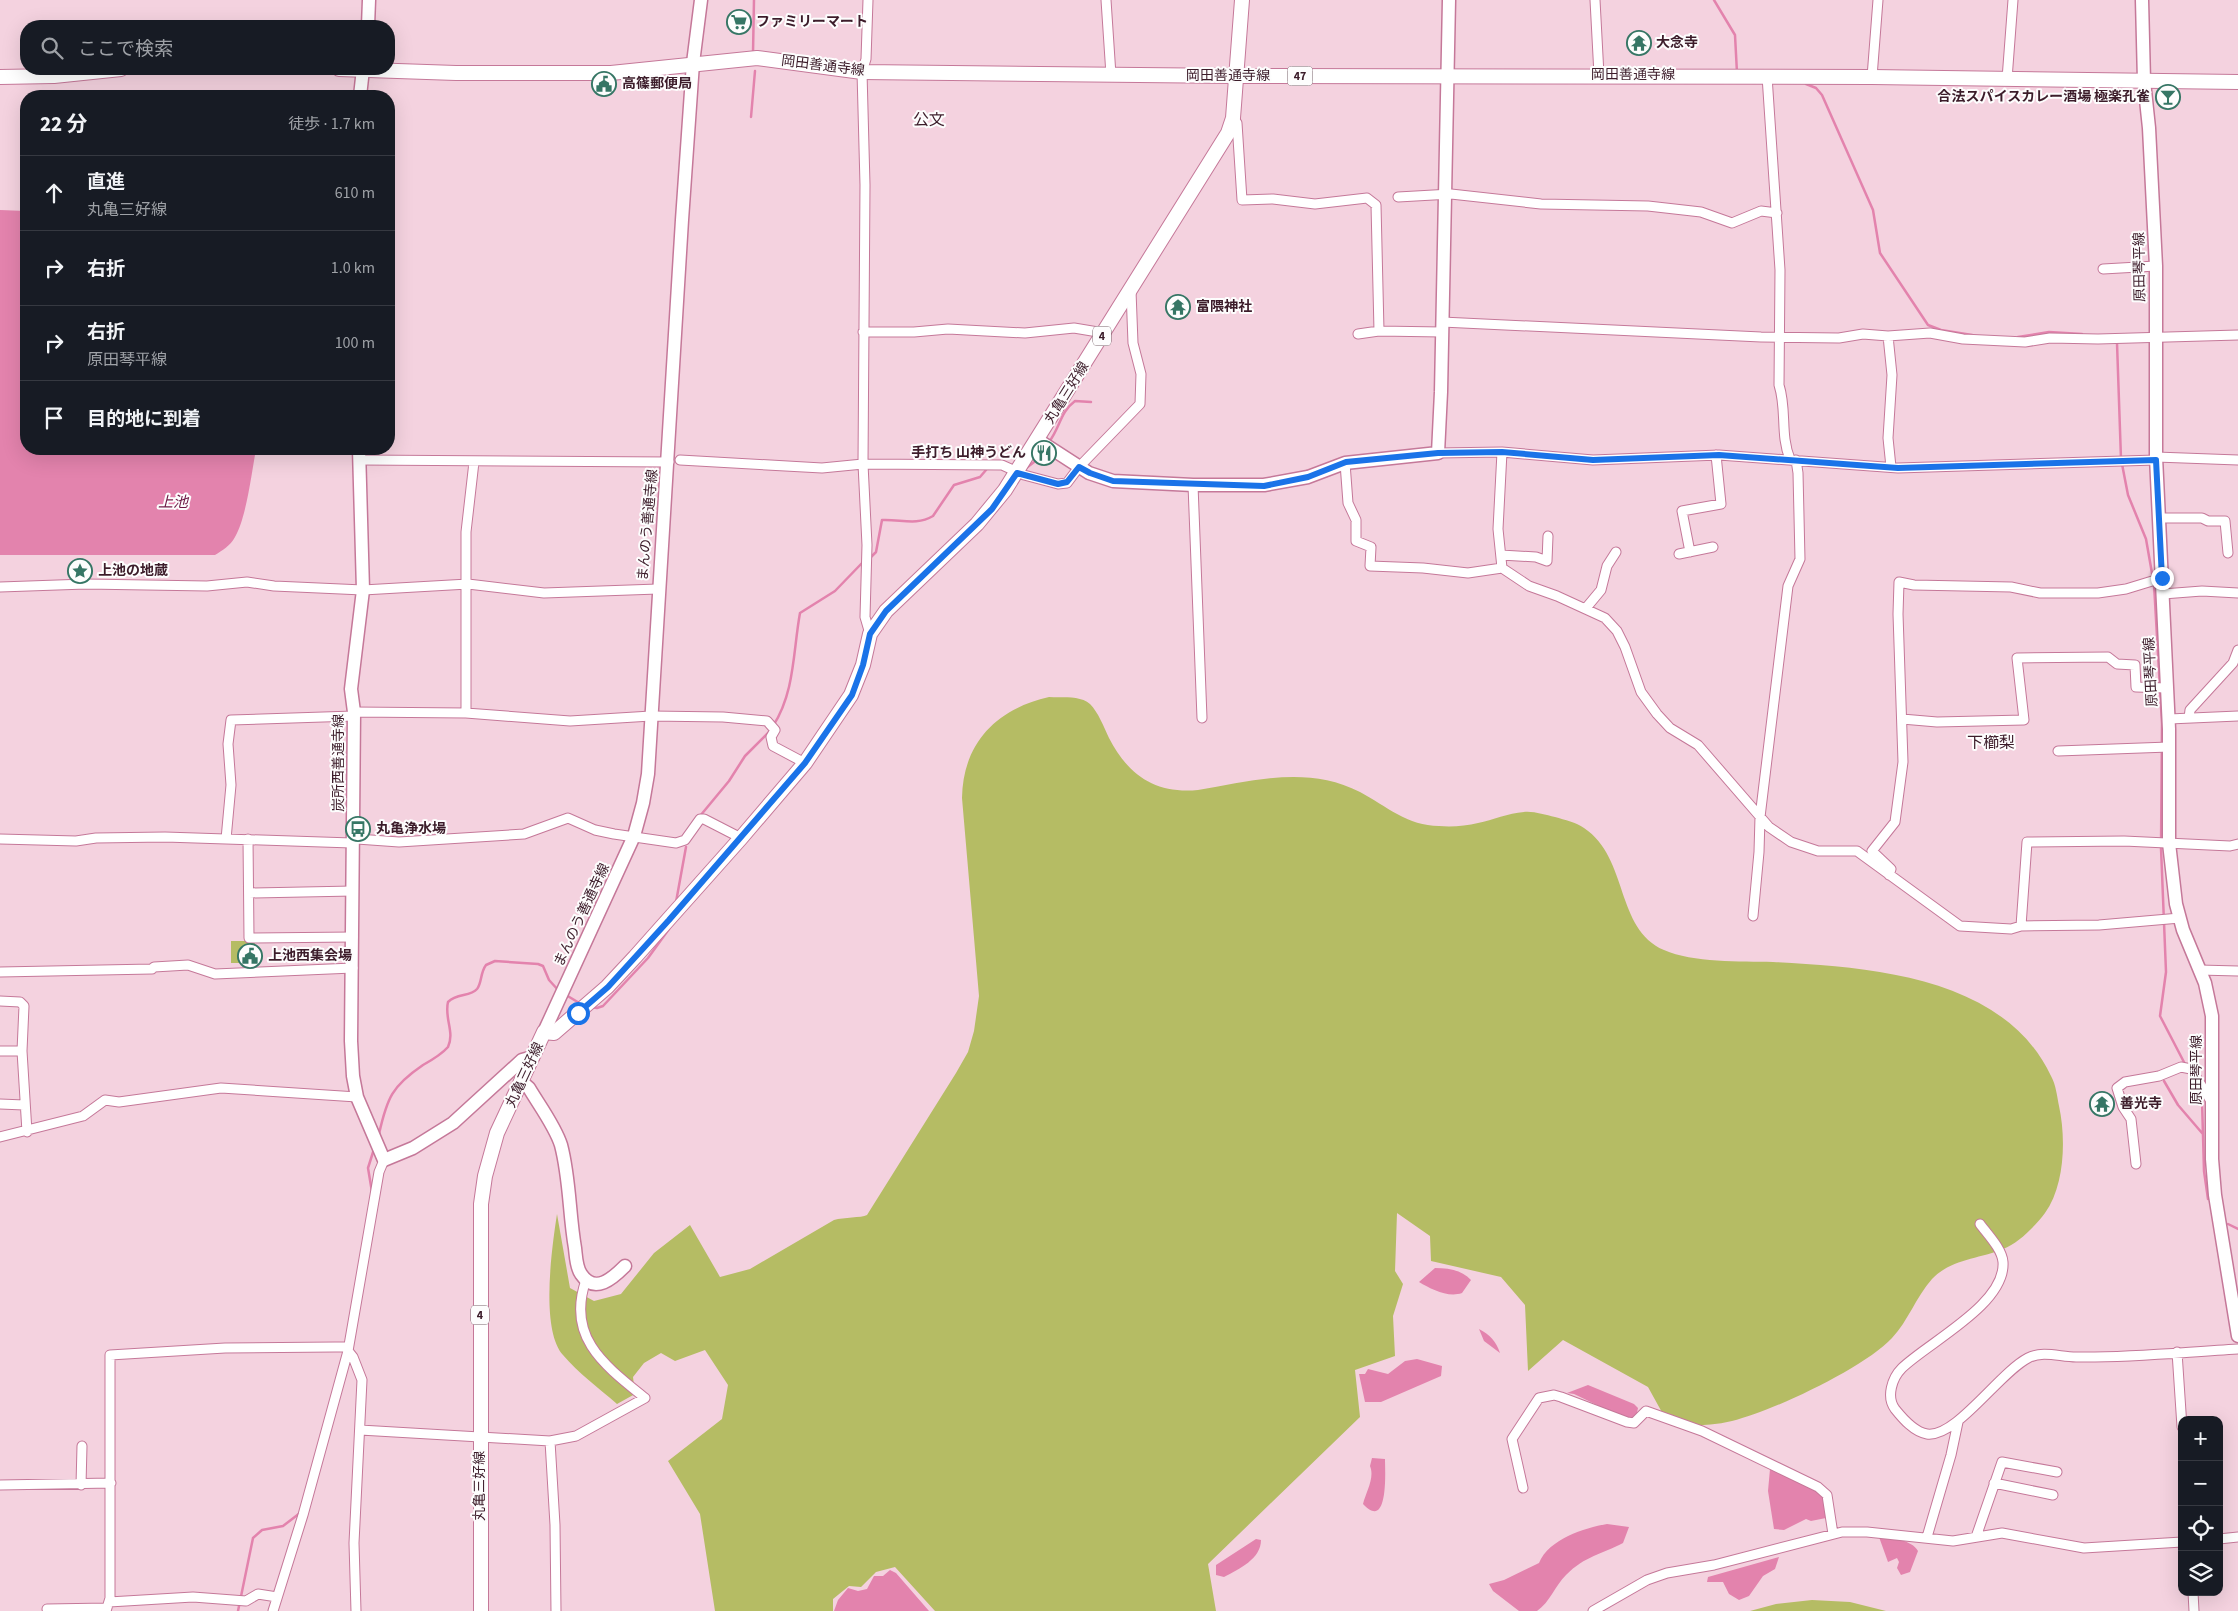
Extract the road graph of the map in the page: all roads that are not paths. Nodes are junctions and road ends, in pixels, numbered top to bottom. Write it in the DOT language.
graph roads {
  1 [pos="369,0"];
  2 [pos="702,0"];
  3 [pos="868,0"];
  4 [pos="1106,0"];
  5 [pos="1242,0"];
  6 [pos="1449,0"];
  7 [pos="1595,0"];
  8 [pos="1878,0"];
  9 [pos="2013,0"];
  10 [pos="2142,0"];
  11 [pos="368,20"];
  12 [pos="693,64"];
  13 [pos="395,70"];
  14 [pos="862,72"];
  15 [pos="64,75"];
  16 [pos="362,75"];
  17 [pos="1111,75"];
  18 [pos="1599,75"];
  19 [pos="1237,76"];
  20 [pos="1447,76"];
  21 [pos="0,77"];
  22 [pos="1872,77"];
  23 [pos="2007,79"];
  24 [pos="1767,81"];
  25 [pos="2144,81"];
  26 [pos="2238,82"];
  27 [pos="361,90"];
  28 [pos="1233,118"];
  29 [pos="1445,194"];
  30 [pos="1398,197"];
  31 [pos="1777,213"];
  32 [pos="2109,266"];
  33 [pos="2156,266"];
  34 [pos="1131,291"];
  35 [pos="1442,327"];
  36 [pos="1379,331"];
  37 [pos="863,332"];
  38 [pos="1104,333"];
  39 [pos="1358,334"];
  40 [pos="2238,334"];
  41 [pos="1888,336"];
  42 [pos="2156,336"];
  43 [pos="1778,337"];
  44 [pos="1044,443"];
  45 [pos="1502,452"];
  46 [pos="1438,453"];
  47 [pos="360,455"];
  48 [pos="1716,455"];
  49 [pos="2156,459"];
  50 [pos="1793,460"];
  51 [pos="2238,460"];
  52 [pos="674,461"];
  53 [pos="474,462"];
  54 [pos="1346,462"];
  55 [pos="863,464"];
  56 [pos="1079,467"];
  57 [pos="1891,467"];
  58 [pos="1017,473"];
  59 [pos="1193,485"];
  60 [pos="1720,497"];
  61 [pos="1730,498"];
  62 [pos="2159,518"];
  63 [pos="1548,536"];
  64 [pos="1713,547"];
  65 [pos="1616,552"];
  66 [pos="1690,552"];
  67 [pos="2228,553"];
  68 [pos="1679,554"];
  69 [pos="1501,555"];
  70 [pos="1502,568"];
  71 [pos="2156,580"];
  72 [pos="468,584"];
  73 [pos="0,587"];
  74 [pos="658,589"];
  75 [pos="363,590"];
  76 [pos="2238,593"];
  77 [pos="2163,594"];
  78 [pos="1586,608"];
  79 [pos="870,634"];
  80 [pos="2238,650"];
  81 [pos="2162,688"];
  82 [pos="466,713"];
  83 [pos="354,714"];
  84 [pos="651,716"];
  85 [pos="2238,716"];
  86 [pos="1202,718"];
  87 [pos="2189,718"];
  88 [pos="1902,719"];
  89 [pos="2169,719"];
  90 [pos="2164,747"];
  91 [pos="2058,751"];
  92 [pos="805,763"];
  93 [pos="1760,817"];
  94 [pos="634,836"];
  95 [pos="741,838"];
  96 [pos="0,839"];
  97 [pos="226,839"];
  98 [pos="248,839"];
  99 [pos="2164,842"];
  100 [pos="352,843"];
  101 [pos="2238,844"];
  102 [pos="1889,875"];
  103 [pos="353,891"];
  104 [pos="249,893"];
  105 [pos="1753,916"];
  106 [pos="2169,919"];
  107 [pos="2021,926"];
  108 [pos="352,937"];
  109 [pos="353,968"];
  110 [pos="2199,970"];
  111 [pos="2238,971"];
  112 [pos="0,972"];
  113 [pos="0,1001"];
  114 [pos="544,1032"];
  115 [pos="0,1051"];
  116 [pos="22,1051"];
  117 [pos="533,1057"];
  118 [pos="522,1082"];
  119 [pos="357,1097"];
  120 [pos="2212,1102"];
  121 [pos="0,1104"];
  122 [pos="24,1105"];
  123 [pos="27,1132"];
  124 [pos="0,1137"];
  125 [pos="384,1160"];
  126 [pos="2136,1164"];
  127 [pos="1980,1224"];
  128 [pos="625,1266"];
  129 [pos="586,1280"];
  130 [pos="2238,1336"];
  131 [pos="346,1349"];
  132 [pos="2238,1349"];
  133 [pos="2177,1352"];
  134 [pos="2181,1416"];
  135 [pos="1958,1422"];
  136 [pos="360,1430"];
  137 [pos="481,1437"];
  138 [pos="550,1441"];
  139 [pos="82,1446"];
  140 [pos="2057,1472"];
  141 [pos="111,1483"];
  142 [pos="1994,1483"];
  143 [pos="81,1484"];
  144 [pos="0,1485"];
  145 [pos="1523,1488"];
  146 [pos="2053,1495"];
  147 [pos="1833,1534"];
  148 [pos="1976,1537"];
  149 [pos="2238,1537"];
  150 [pos="1927,1538"];
  151 [pos="2223,1539"];
  152 [pos="2178,1542"];
  153 [pos="2193,1596"];
  154 [pos="277,1598"];
  155 [pos="107,1607"];
  156 [pos="47,1609"];
  157 [pos="273,1611"];
  158 [pos="356,1611"];
  159 [pos="481,1611"];
  160 [pos="556,1611"];
  161 [pos="1593,1611"];
  162 [pos="2194,1611"];
  1 -- 11 [label="main road"];
  2 -- 12 [label="main road, まんのう善通寺線"];
  3 -- 14 [label="street"];
  4 -- 17 [label="street"];
  5 -- 19 [label="main road, 丸亀三好線 / 4"];
  6 -- 20 [label="main road"];
  7 -- 18 [label="street"];
  8 -- 22 [label="street"];
  9 -- 23 [label="street"];
  10 -- 25 [label="main road, 原田琴平線"];
  12 -- 13 [label="main road, 岡田善通寺線 / 47"];
  12 -- 14 [label="main road, 岡田善通寺線 / 47"];
  12 -- 52 [label="main road, まんのう善通寺線"];
  14 -- 17 [label="main road, 岡田善通寺線 / 47"];
  14 -- 37 [label="street"];
  15 -- 21 [label="main road"];
  16 -- 27 [label="main road"];
  17 -- 19 [label="main road, 岡田善通寺線 / 47"];
  18 -- 20 [label="main road, 岡田善通寺線 / 47"];
  18 -- 24 [label="main road, 岡田善通寺線 / 47"];
  19 -- 20 [label="main road, 岡田善通寺線 / 47"];
  19 -- 28 [label="main road, 丸亀三好線 / 4"];
  20 -- 29 [label="main road"];
  22 -- 23 [label="main road, 岡田善通寺線 / 47"];
  22 -- 24 [label="main road, 岡田善通寺線 / 47"];
  23 -- 25 [label="main road, 岡田善通寺線 / 47"];
  24 -- 31 [label="street"];
  25 -- 26 [label="main road, 岡田善通寺線 / 47"];
  25 -- 33 [label="main road, 原田琴平線"];
  28 -- 34 [label="main road, 丸亀三好線 / 4"];
  28 -- 36 [label="street"];
  29 -- 30 [label="street"];
  29 -- 31 [label="street"];
  29 -- 35 [label="main road"];
  31 -- 43 [label="street"];
  32 -- 33 [label="street"];
  33 -- 42 [label="main road, 原田琴平線"];
  34 -- 38 [label="main road, 丸亀三好線 / 4"];
  34 -- 56 [label="street"];
  35 -- 36 [label="street"];
  35 -- 43 [label="street"];
  35 -- 46 [label="main road"];
  36 -- 39 [label="street"];
  37 -- 38 [label="street"];
  37 -- 55 [label="street"];
  38 -- 44 [label="main road, 丸亀三好線 / 4"];
  40 -- 42 [label="street"];
  41 -- 42 [label="street"];
  41 -- 43 [label="street"];
  41 -- 57 [label="street"];
  42 -- 49 [label="main road, 原田琴平線"];
  43 -- 50 [label="street"];
  44 -- 56 [label="main road"];
  44 -- 58 [label="main road, 丸亀三好線 / 4"];
  45 -- 46 [label="street"];
  45 -- 48 [label="street"];
  45 -- 69 [label="street"];
  46 -- 54 [label="main road"];
  47 -- 53 [label="street"];
  47 -- 75 [label="main road, 炭所西善通寺線"];
  48 -- 50 [label="street"];
  48 -- 60 [label="street"];
  49 -- 51 [label="street"];
  49 -- 57 [label="street"];
  49 -- 62 [label="main road, 原田琴平線"];
  50 -- 57 [label="street"];
  50 -- 93 [label="street"];
  52 -- 53 [label="street"];
  52 -- 55 [label="street"];
  52 -- 74 [label="main road, まんのう善通寺線"];
  53 -- 72 [label="street"];
  54 -- 59 [label="main road"];
  54 -- 70 [label="street"];
  55 -- 58 [label="street"];
  55 -- 79 [label="street"];
  56 -- 58 [label="street"];
  56 -- 59 [label="main road"];
  58 -- 79 [label="main road, 丸亀三好線 / 4"];
  59 -- 86 [label="street"];
  60 -- 61 [label="street"];
  60 -- 66 [label="street"];
  62 -- 67 [label="street"];
  62 -- 71 [label="main road, 原田琴平線"];
  63 -- 69 [label="street"];
  64 -- 66 [label="street"];
  65 -- 78 [label="street"];
  66 -- 68 [label="street"];
  69 -- 70 [label="street"];
  70 -- 78 [label="street"];
  71 -- 77 [label="main road, 原田琴平線"];
  71 -- 88 [label="street"];
  72 -- 74 [label="street"];
  72 -- 75 [label="street"];
  72 -- 82 [label="street"];
  73 -- 75 [label="street"];
  74 -- 84 [label="main road, まんのう善通寺線"];
  75 -- 83 [label="main road, 炭所西善通寺線"];
  76 -- 77 [label="street"];
  77 -- 81 [label="main road, 原田琴平線"];
  78 -- 93 [label="street"];
  79 -- 92 [label="main road, 丸亀三好線 / 4"];
  80 -- 87 [label="street"];
  81 -- 88 [label="street"];
  81 -- 89 [label="main road, 原田琴平線"];
  82 -- 83 [label="street"];
  82 -- 84 [label="street"];
  83 -- 97 [label="street"];
  83 -- 100 [label="main road, 炭所西善通寺線"];
  84 -- 92 [label="street"];
  84 -- 94 [label="main road, まんのう善通寺線"];
  85 -- 87 [label="street"];
  87 -- 89 [label="street"];
  88 -- 102 [label="street"];
  89 -- 90 [label="main road, 原田琴平線"];
  90 -- 91 [label="street"];
  90 -- 99 [label="main road, 原田琴平線"];
  92 -- 95 [label="main road, 丸亀三好線 / 4"];
  93 -- 102 [label="street"];
  93 -- 105 [label="street"];
  94 -- 95 [label="street"];
  94 -- 100 [label="street"];
  94 -- 114 [label="main road, まんのう善通寺線"];
  95 -- 114 [label="main road, 丸亀三好線 / 4"];
  96 -- 97 [label="street"];
  97 -- 98 [label="street"];
  98 -- 100 [label="street"];
  98 -- 104 [label="street"];
  99 -- 101 [label="street"];
  99 -- 106 [label="main road, 原田琴平線"];
  99 -- 107 [label="street"];
  100 -- 103 [label="main road, 炭所西善通寺線"];
  102 -- 107 [label="street"];
  103 -- 104 [label="street"];
  103 -- 108 [label="main road, 炭所西善通寺線"];
  104 -- 108 [label="street"];
  106 -- 107 [label="street"];
  106 -- 110 [label="main road, 原田琴平線"];
  108 -- 109 [label="main road, 炭所西善通寺線"];
  109 -- 112 [label="street"];
  109 -- 119 [label="main road, 炭所西善通寺線"];
  110 -- 111 [label="street"];
  110 -- 120 [label="main road, 原田琴平線"];
  113 -- 116 [label="street"];
  114 -- 117 [label="main road, 丸亀三好線 / 4"];
  115 -- 116 [label="street"];
  116 -- 122 [label="street"];
  117 -- 118 [label="main road, 丸亀三好線 / 4"];
  117 -- 125 [label="main road"];
  118 -- 129 [label="main road"];
  118 -- 137 [label="main road, 丸亀三好線 / 4"];
  119 -- 123 [label="street"];
  119 -- 125 [label="main road, 炭所西善通寺線"];
  120 -- 126 [label="street"];
  120 -- 130 [label="main road, 原田琴平線"];
  121 -- 122 [label="street"];
  122 -- 123 [label="street"];
  123 -- 124 [label="street"];
  125 -- 131 [label="street"];
  127 -- 135 [label="street"];
  128 -- 129 [label="main road"];
  129 -- 138 [label="street"];
  131 -- 136 [label="street"];
  131 -- 141 [label="street"];
  131 -- 154 [label="street"];
  132 -- 133 [label="street"];
  133 -- 134 [label="street"];
  133 -- 135 [label="street"];
  135 -- 150 [label="street"];
  136 -- 137 [label="street"];
  136 -- 158 [label="street"];
  137 -- 138 [label="street"];
  137 -- 159 [label="main road, 丸亀三好線 / 4"];
  138 -- 160 [label="street"];
  139 -- 143 [label="street"];
  140 -- 142 [label="street"];
  141 -- 143 [label="street"];
  141 -- 155 [label="street"];
  142 -- 146 [label="street"];
  142 -- 148 [label="street"];
  143 -- 144 [label="street"];
  145 -- 147 [label="street"];
  147 -- 150 [label="street"];
  147 -- 161 [label="street"];
  148 -- 150 [label="street"];
  148 -- 152 [label="street"];
  149 -- 151 [label="street"];
  153 -- 162 [label="street"];
  154 -- 155 [label="street"];
  154 -- 157 [label="street"];
  155 -- 156 [label="street"];
}
